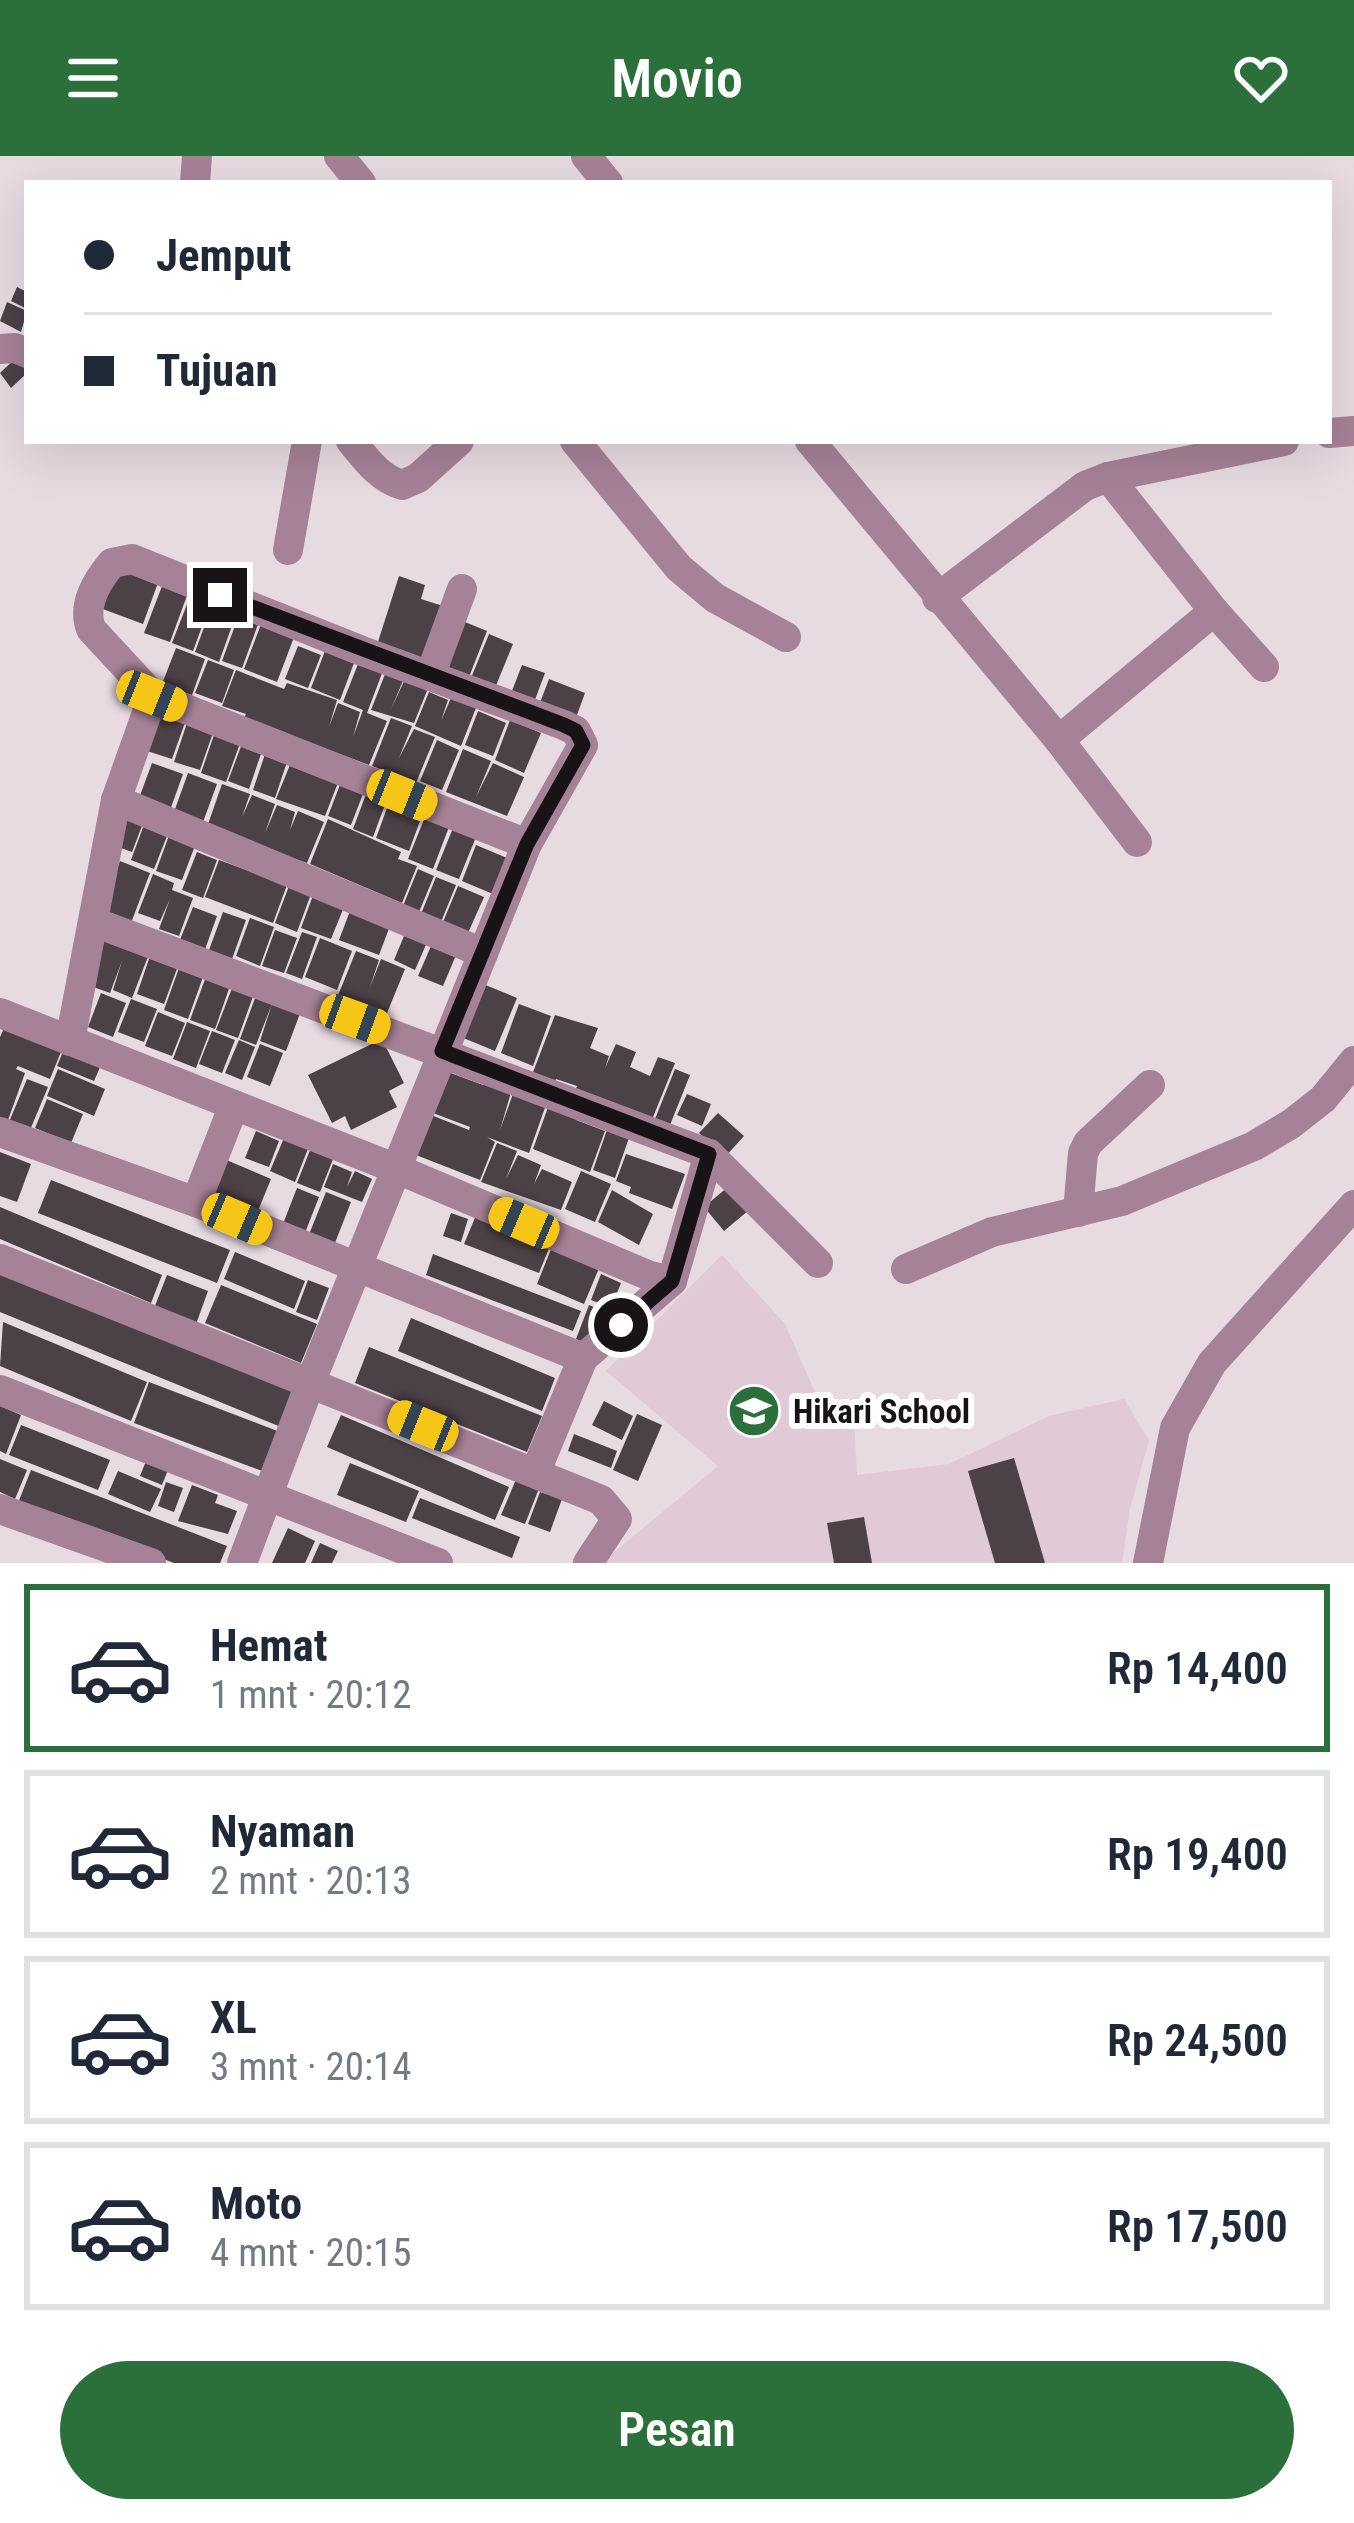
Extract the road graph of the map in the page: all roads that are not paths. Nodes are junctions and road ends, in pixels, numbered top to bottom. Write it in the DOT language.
graph roads {
  1 [pos="338,156"];
  2 [pos="586,156"];
  3 [pos="358,180"];
  4 [pos="606,180"];
  5 [pos="306,444"];
  6 [pos="354,444"];
  7 [pos="456,444"];
  8 [pos="576,444"];
  9 [pos="811,444"];
  10 [pos="1269,444"];
  11 [pos="1108,477"];
  12 [pos="288,550"];
  13 [pos="461,589"];
  14 [pos="937,598"];
  15 [pos="1214,611"];
  16 [pos="787,637"];
  17 [pos="1264,667"];
  18 [pos="430,676"];
  19 [pos="152,696"];
  20 [pos="1059,740"];
  21 [pos="116,800"];
  22 [pos="1137,842"];
  23 [pos="527,844"];
  24 [pos="94,922"];
  25 [pos="483,953"];
  26 [pos="0,1013"];
  27 [pos="70,1041"];
  28 [pos="442,1051"];
  29 [pos="1354,1061"];
  30 [pos="1150,1085"];
  31 [pos="234,1105"];
  32 [pos="0,1132"];
  33 [pos="709,1154"];
  34 [pos="397,1169"];
  35 [pos="196,1202"];
  36 [pos="1354,1205"];
  37 [pos="1078,1212"];
  38 [pos="0,1259"];
  39 [pos="818,1262"];
  40 [pos="358,1269"];
  41 [pos="906,1269"];
  42 [pos="672,1281"];
  43 [pos="583,1358"];
  44 [pos="311,1381"];
  45 [pos="0,1390"];
  46 [pos="536,1471"];
  47 [pos="268,1496"];
  48 [pos="0,1509"];
  49 [pos="151,1563"];
  50 [pos="242,1563"];
  51 [pos="438,1563"];
  52 [pos="588,1563"];
  53 [pos="1148,1563"];
  1 -- 3 [label="street"];
  2 -- 4 [label="street"];
  5 -- 12 [label="street"];
  6 -- 7 [label="street"];
  8 -- 16 [label="street"];
  9 -- 14 [label="street"];
  10 -- 11 [label="street"];
  11 -- 14 [label="street"];
  11 -- 15 [label="street"];
  13 -- 18 [label="street"];
  14 -- 20 [label="street"];
  15 -- 17 [label="street"];
  15 -- 20 [label="street"];
  18 -- 19 [label="street"];
  18 -- 23 [label="street"];
  19 -- 21 [label="street"];
  19 -- 23 [label="street"];
  20 -- 22 [label="street"];
  21 -- 24 [label="street"];
  21 -- 25 [label="street"];
  23 -- 25 [label="street"];
  24 -- 27 [label="street"];
  24 -- 28 [label="street"];
  25 -- 28 [label="street"];
  26 -- 27 [label="street"];
  27 -- 31 [label="street"];
  28 -- 33 [label="street"];
  28 -- 34 [label="street"];
  29 -- 37 [label="street"];
  30 -- 37 [label="street"];
  31 -- 34 [label="street"];
  31 -- 35 [label="street"];
  32 -- 35 [label="street"];
  33 -- 39 [label="street"];
  33 -- 42 [label="street"];
  34 -- 40 [label="street"];
  34 -- 42 [label="street"];
  35 -- 40 [label="street"];
  36 -- 53 [label="street"];
  37 -- 41 [label="street"];
  38 -- 44 [label="street"];
  40 -- 43 [label="street"];
  40 -- 44 [label="street"];
  42 -- 43 [label="street"];
  43 -- 46 [label="street"];
  44 -- 46 [label="street"];
  44 -- 47 [label="street"];
  45 -- 47 [label="street"];
  46 -- 52 [label="street"];
  47 -- 50 [label="street"];
  47 -- 51 [label="street"];
  48 -- 49 [label="street"];
}
